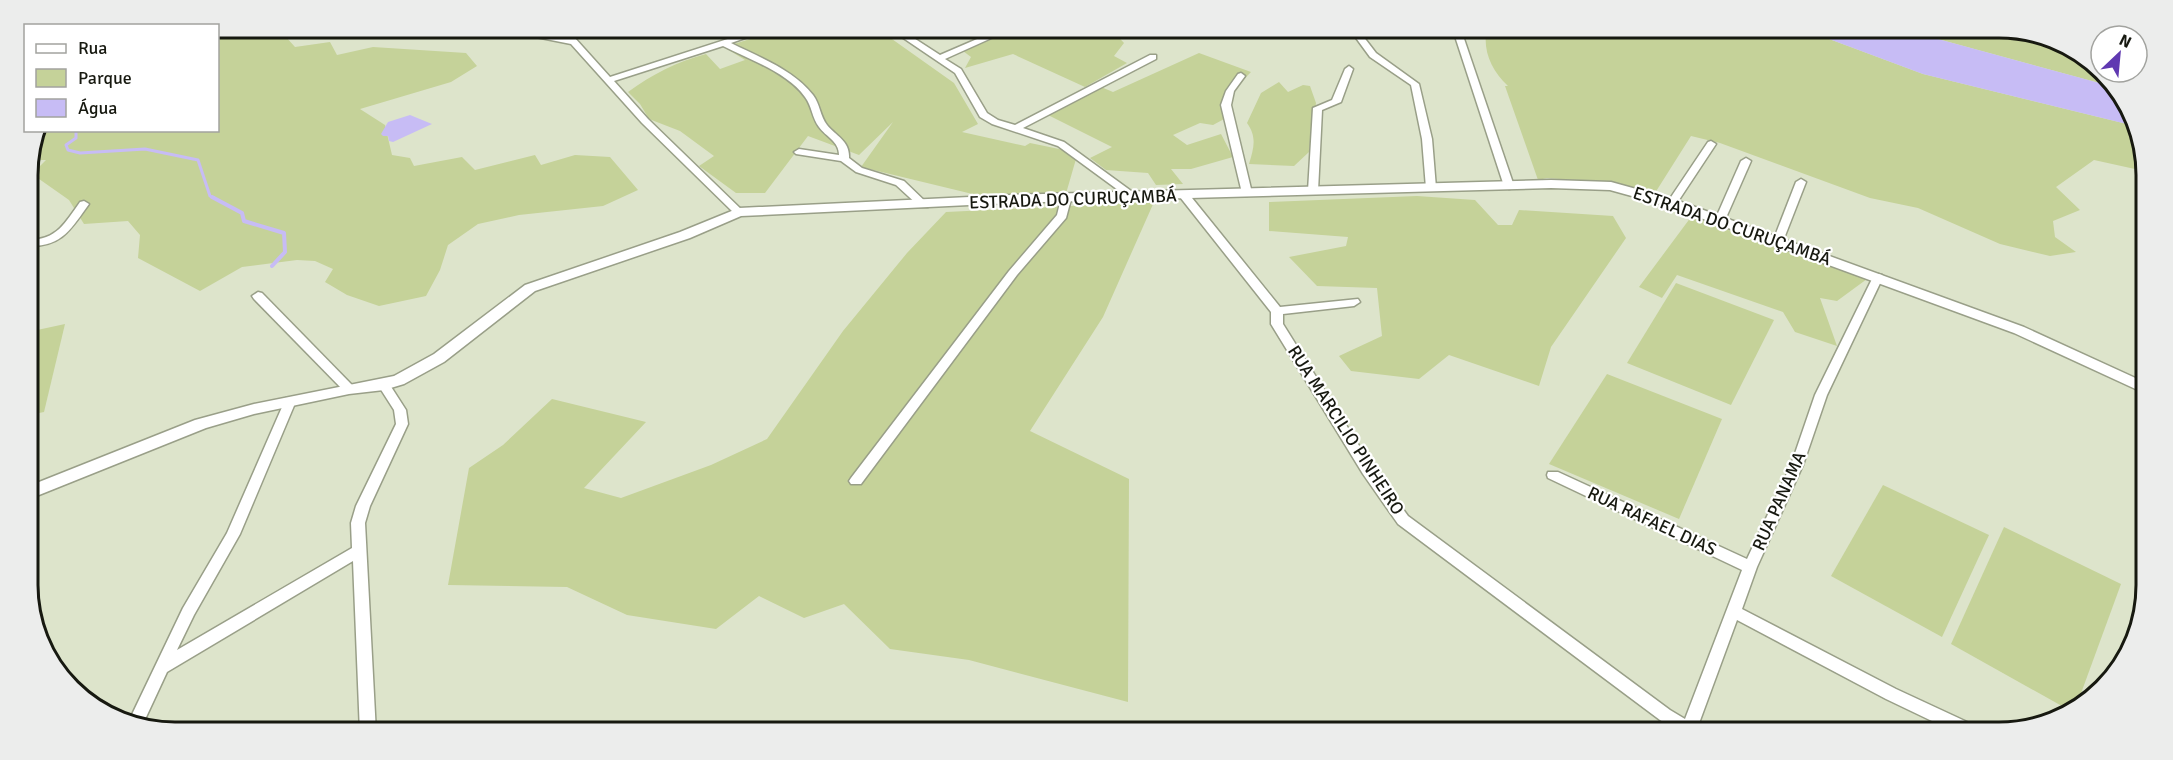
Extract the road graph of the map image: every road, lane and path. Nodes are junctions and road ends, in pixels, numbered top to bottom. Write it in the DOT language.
graph roads {
  1 [pos="552,38"];
  2 [pos="570,38"];
  3 [pos="743,38"];
  4 [pos="908,38"];
  5 [pos="986,38"];
  6 [pos="1360,38"];
  7 [pos="1460,38"];
  8 [pos="573,42"];
  9 [pos="726,44"];
  10 [pos="1153,57"];
  11 [pos="940,58"];
  12 [pos="1349,69"];
  13 [pos="1241,76"];
  14 [pos="609,80"];
  15 [pos="1015,129"];
  16 [pos="1711,144"];
  17 [pos="799,152"];
  18 [pos="844,159"];
  19 [pos="1746,161"];
  20 [pos="1801,182"];
  21 [pos="1509,186"];
  22 [pos="1431,188"];
  23 [pos="1312,191"];
  24 [pos="1247,193"];
  25 [pos="1184,195"];
  26 [pos="1133,196"];
  27 [pos="1066,199"];
  28 [pos="1672,203"];
  29 [pos="84,204"];
  30 [pos="924,205"];
  31 [pos="739,212"];
  32 [pos="1720,220"];
  33 [pos="1778,241"];
  34 [pos="38,244"];
  35 [pos="1878,277"];
  36 [pos="258,296"];
  37 [pos="1354,302"];
  38 [pos="1277,311"];
  39 [pos="2136,384"];
  40 [pos="384,386"];
  41 [pos="349,388"];
  42 [pos="290,401"];
  43 [pos="1553,475"];
  44 [pos="856,481"];
  45 [pos="38,489"];
  46 [pos="360,550"];
  47 [pos="1750,567"];
  48 [pos="1733,610"];
  49 [pos="162,668"];
  50 [pos="138,718"];
  51 [pos="1677,722"];
  52 [pos="1695,722"];
  53 [pos="1951,722"];
  54 [pos="368,723"];
  1 -- 8 [label="street"];
  2 -- 8 [label="street"];
  3 -- 9 [label="street"];
  4 -- 11 [label="street"];
  5 -- 11 [label="street"];
  6 -- 22 [label="street"];
  7 -- 21 [label="street"];
  8 -- 14 [label="street"];
  9 -- 14 [label="street"];
  9 -- 18 [label="street"];
  10 -- 15 [label="street"];
  11 -- 15 [label="street"];
  12 -- 23 [label="street"];
  13 -- 24 [label="street"];
  14 -- 31 [label="street"];
  15 -- 26 [label="street"];
  16 -- 28 [label="street"];
  17 -- 18 [label="street"];
  18 -- 30 [label="street"];
  19 -- 32 [label="street"];
  20 -- 33 [label="street"];
  21 -- 22 [label="street, ESTRADA DO CURUÇAMBÁ"];
  21 -- 28 [label="street, ESTRADA DO CURUÇAMBÁ"];
  22 -- 23 [label="street, ESTRADA DO CURUÇAMBÁ"];
  23 -- 24 [label="street, ESTRADA DO CURUÇAMBÁ"];
  24 -- 25 [label="street, ESTRADA DO CURUÇAMBÁ"];
  25 -- 26 [label="street, ESTRADA DO CURUÇAMBÁ"];
  25 -- 38 [label="street, RUA MARCILIO PINHEIRO"];
  26 -- 27 [label="street, ESTRADA DO CURUÇAMBÁ"];
  27 -- 30 [label="street, ESTRADA DO CURUÇAMBÁ"];
  27 -- 44 [label="street"];
  28 -- 32 [label="street, ESTRADA DO CURUÇAMBÁ"];
  29 -- 34 [label="street"];
  30 -- 31 [label="street, ESTRADA DO CURUÇAMBÁ"];
  31 -- 40 [label="street, ESTRADA DO CURUÇAMBÁ"];
  32 -- 33 [label="street, ESTRADA DO CURUÇAMBÁ"];
  33 -- 35 [label="street, ESTRADA DO CURUÇAMBÁ"];
  35 -- 39 [label="street, ESTRADA DO CURUÇAMBÁ"];
  35 -- 47 [label="street, RUA PANAMA"];
  36 -- 41 [label="street"];
  37 -- 38 [label="street"];
  38 -- 51 [label="street, RUA MARCILIO PINHEIRO"];
  40 -- 41 [label="street, ESTRADA DO CURUÇAMBÁ"];
  40 -- 46 [label="street"];
  41 -- 42 [label="street, ESTRADA DO CURUÇAMBÁ"];
  42 -- 45 [label="street, ESTRADA DO CURUÇAMBÁ"];
  42 -- 49 [label="street"];
  43 -- 47 [label="street, RUA RAFAEL DIAS"];
  46 -- 49 [label="street"];
  46 -- 54 [label="street"];
  47 -- 48 [label="street, RUA PANAMA"];
  48 -- 52 [label="street, RUA PANAMA"];
  48 -- 53 [label="street"];
  49 -- 50 [label="street"];
}
